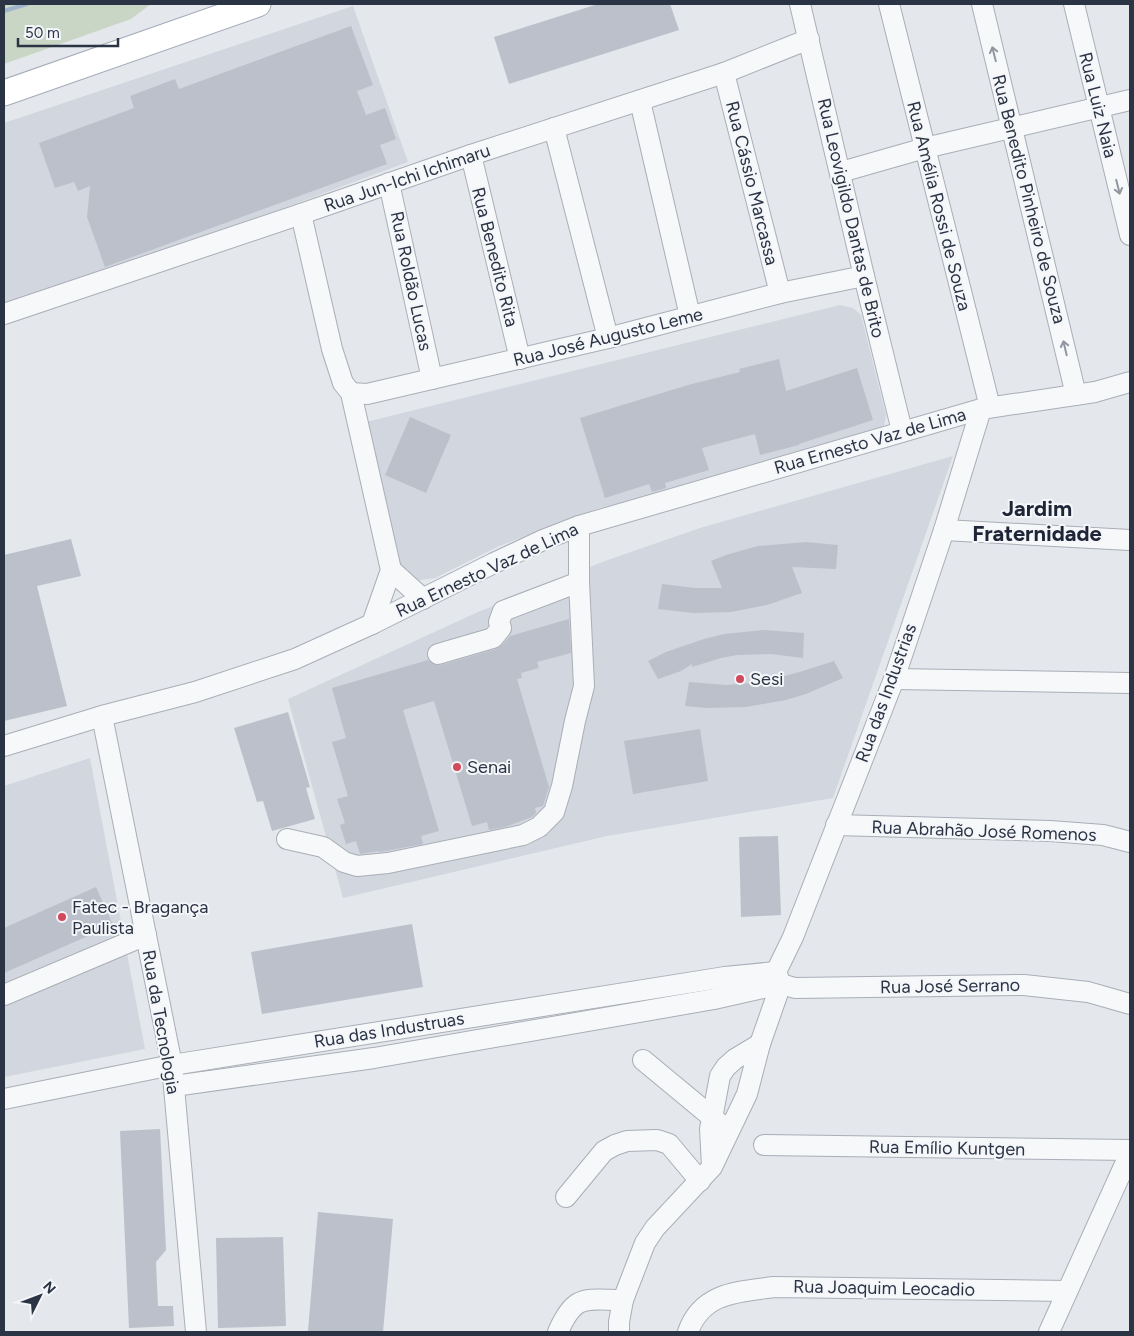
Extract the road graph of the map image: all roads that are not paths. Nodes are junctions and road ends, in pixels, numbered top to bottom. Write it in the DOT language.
graph roads {
  1 [pos="216,4"];
  2 [pos="258,4"];
  3 [pos="800,4"];
  4 [pos="889,4"];
  5 [pos="982,4"];
  6 [pos="1074,4"];
  7 [pos="809,39"];
  8 [pos="724,73"];
  9 [pos="4,78"];
  10 [pos="4,94"];
  11 [pos="1130,100"];
  12 [pos="640,101"];
  13 [pos="1099,107"];
  14 [pos="1012,127"];
  15 [pos="554,128"];
  16 [pos="925,148"];
  17 [pos="471,155"];
  18 [pos="840,172"];
  19 [pos="389,183"];
  20 [pos="301,214"];
  21 [pos="1130,235"];
  22 [pos="864,276"];
  23 [pos="780,293"];
  24 [pos="4,314"];
  25 [pos="690,316"];
  26 [pos="608,338"];
  27 [pos="520,359"];
  28 [pos="432,379"];
  29 [pos="1130,382"];
  30 [pos="351,393"];
  31 [pos="1086,394"];
  32 [pos="1130,395"];
  33 [pos="985,408"];
  34 [pos="902,431"];
  35 [pos="579,526"];
  36 [pos="944,530"];
  37 [pos="1130,540"];
  38 [pos="391,570"];
  39 [pos="579,582"];
  40 [pos="423,599"];
  41 [pos="372,624"];
  42 [pos="438,654"];
  43 [pos="894,678"];
  44 [pos="1130,683"];
  45 [pos="102,716"];
  46 [pos="4,746"];
  47 [pos="836,825"];
  48 [pos="287,838"];
  49 [pos="1130,842"];
  50 [pos="146,935"];
  51 [pos="778,978"];
  52 [pos="4,995"];
  53 [pos="1130,1004"];
  54 [pos="760,1044"];
  55 [pos="643,1060"];
  56 [pos="172,1065"];
  57 [pos="174,1086"];
  58 [pos="4,1099"];
  59 [pos="711,1116"];
  60 [pos="729,1131"];
  61 [pos="764,1145"];
  62 [pos="1130,1152"];
  63 [pos="706,1174"];
  64 [pos="566,1197"];
  65 [pos="1067,1291"];
  66 [pos="623,1300"];
  67 [pos="196,1332"];
  68 [pos="558,1332"];
  69 [pos="619,1332"];
  70 [pos="688,1332"];
  71 [pos="1049,1332"];
  1 -- 9 [label="main road"];
  2 -- 10 [label="main road"];
  3 -- 7 [label="street, Rua Leovigildo Dantas de Brito"];
  4 -- 16 [label="street, Rua Amélia Rossi de Souza"];
  14 -- 5 [label="street, Rua Benedito Pinheiro de Souza, one-way"];
  6 -- 13 [label="street, Rua Luiz Naia"];
  7 -- 8 [label="street, Rua Jun-Ichi Ichimaru"];
  7 -- 18 [label="street, Rua Leovigildo Dantas de Brito"];
  8 -- 12 [label="street, Rua Jun-Ichi Ichimaru"];
  8 -- 23 [label="street, Rua Cássio Marcassa"];
  11 -- 13 [label="street"];
  12 -- 15 [label="street, Rua Jun-Ichi Ichimaru"];
  12 -- 25 [label="street"];
  13 -- 14 [label="street"];
  13 -- 21 [label="street, Rua Luiz Naia, one-way"];
  14 -- 16 [label="street"];
  31 -- 14 [label="street, Rua Benedito Pinheiro de Souza, one-way"];
  15 -- 17 [label="street, Rua Jun-Ichi Ichimaru"];
  15 -- 26 [label="street"];
  16 -- 18 [label="street"];
  16 -- 33 [label="street, Rua Amélia Rossi de Souza"];
  17 -- 19 [label="street, Rua Jun-Ichi Ichimaru"];
  17 -- 27 [label="street, Rua Benedito Rita"];
  18 -- 22 [label="street, Rua Leovigildo Dantas de Brito"];
  19 -- 20 [label="street, Rua Jun-Ichi Ichimaru"];
  19 -- 28 [label="street, Rua Roldão Lucas"];
  20 -- 24 [label="street, Rua Jun-Ichi Ichimaru"];
  20 -- 30 [label="street"];
  22 -- 23 [label="street, Rua José Augusto Leme"];
  22 -- 34 [label="street, Rua Leovigildo Dantas de Brito"];
  23 -- 25 [label="street, Rua José Augusto Leme"];
  25 -- 26 [label="street, Rua José Augusto Leme"];
  26 -- 27 [label="street, Rua José Augusto Leme"];
  27 -- 28 [label="street, Rua José Augusto Leme"];
  28 -- 30 [label="street, Rua José Augusto Leme"];
  29 -- 31 [label="street"];
  30 -- 38 [label="street"];
  31 -- 32 [label="street"];
  31 -- 33 [label="street, Rua Ernesto Vaz de Lima"];
  33 -- 34 [label="street, Rua Ernesto Vaz de Lima"];
  33 -- 36 [label="street, Rua das Industrias"];
  34 -- 35 [label="street, Rua Ernesto Vaz de Lima"];
  35 -- 39 [label="street"];
  35 -- 40 [label="street, Rua Ernesto Vaz de Lima"];
  36 -- 37 [label="street"];
  36 -- 43 [label="street, Rua das Industrias"];
  38 -- 40 [label="street"];
  38 -- 41 [label="street"];
  39 -- 42 [label="street"];
  39 -- 48 [label="street"];
  40 -- 41 [label="street, Rua Ernesto Vaz de Lima"];
  41 -- 45 [label="street, Rua Ernesto Vaz de Lima"];
  43 -- 44 [label="street"];
  43 -- 47 [label="street, Rua das Industrias"];
  45 -- 46 [label="street, Rua Ernesto Vaz de Lima"];
  45 -- 50 [label="street, Rua da Tecnologia"];
  47 -- 49 [label="street, Rua Abrahão José Romenos"];
  47 -- 51 [label="street, Rua das Industrias"];
  50 -- 52 [label="street"];
  50 -- 56 [label="street, Rua da Tecnologia"];
  51 -- 53 [label="street, Rua José Serrano"];
  51 -- 54 [label="street, Rua das Industrias"];
  51 -- 56 [label="street, Rua das Industruas"];
  51 -- 57 [label="street"];
  54 -- 59 [label="street"];
  54 -- 60 [label="street, Rua das Industrias"];
  55 -- 59 [label="street"];
  56 -- 57 [label="street, Rua da Tecnologia"];
  56 -- 58 [label="street, Rua das Industruas"];
  57 -- 67 [label="street, Rua da Tecnologia"];
  59 -- 60 [label="street"];
  59 -- 63 [label="street"];
  60 -- 63 [label="street, Rua das Industrias"];
  61 -- 62 [label="street, Rua Emílio Kuntgen"];
  62 -- 65 [label="street"];
  63 -- 64 [label="street"];
  63 -- 66 [label="street, Rua das Industrias"];
  65 -- 70 [label="street, Rua Joaquim Leocadio"];
  65 -- 71 [label="street"];
  66 -- 68 [label="street"];
  66 -- 69 [label="street, Rua das Industrias"];
}
